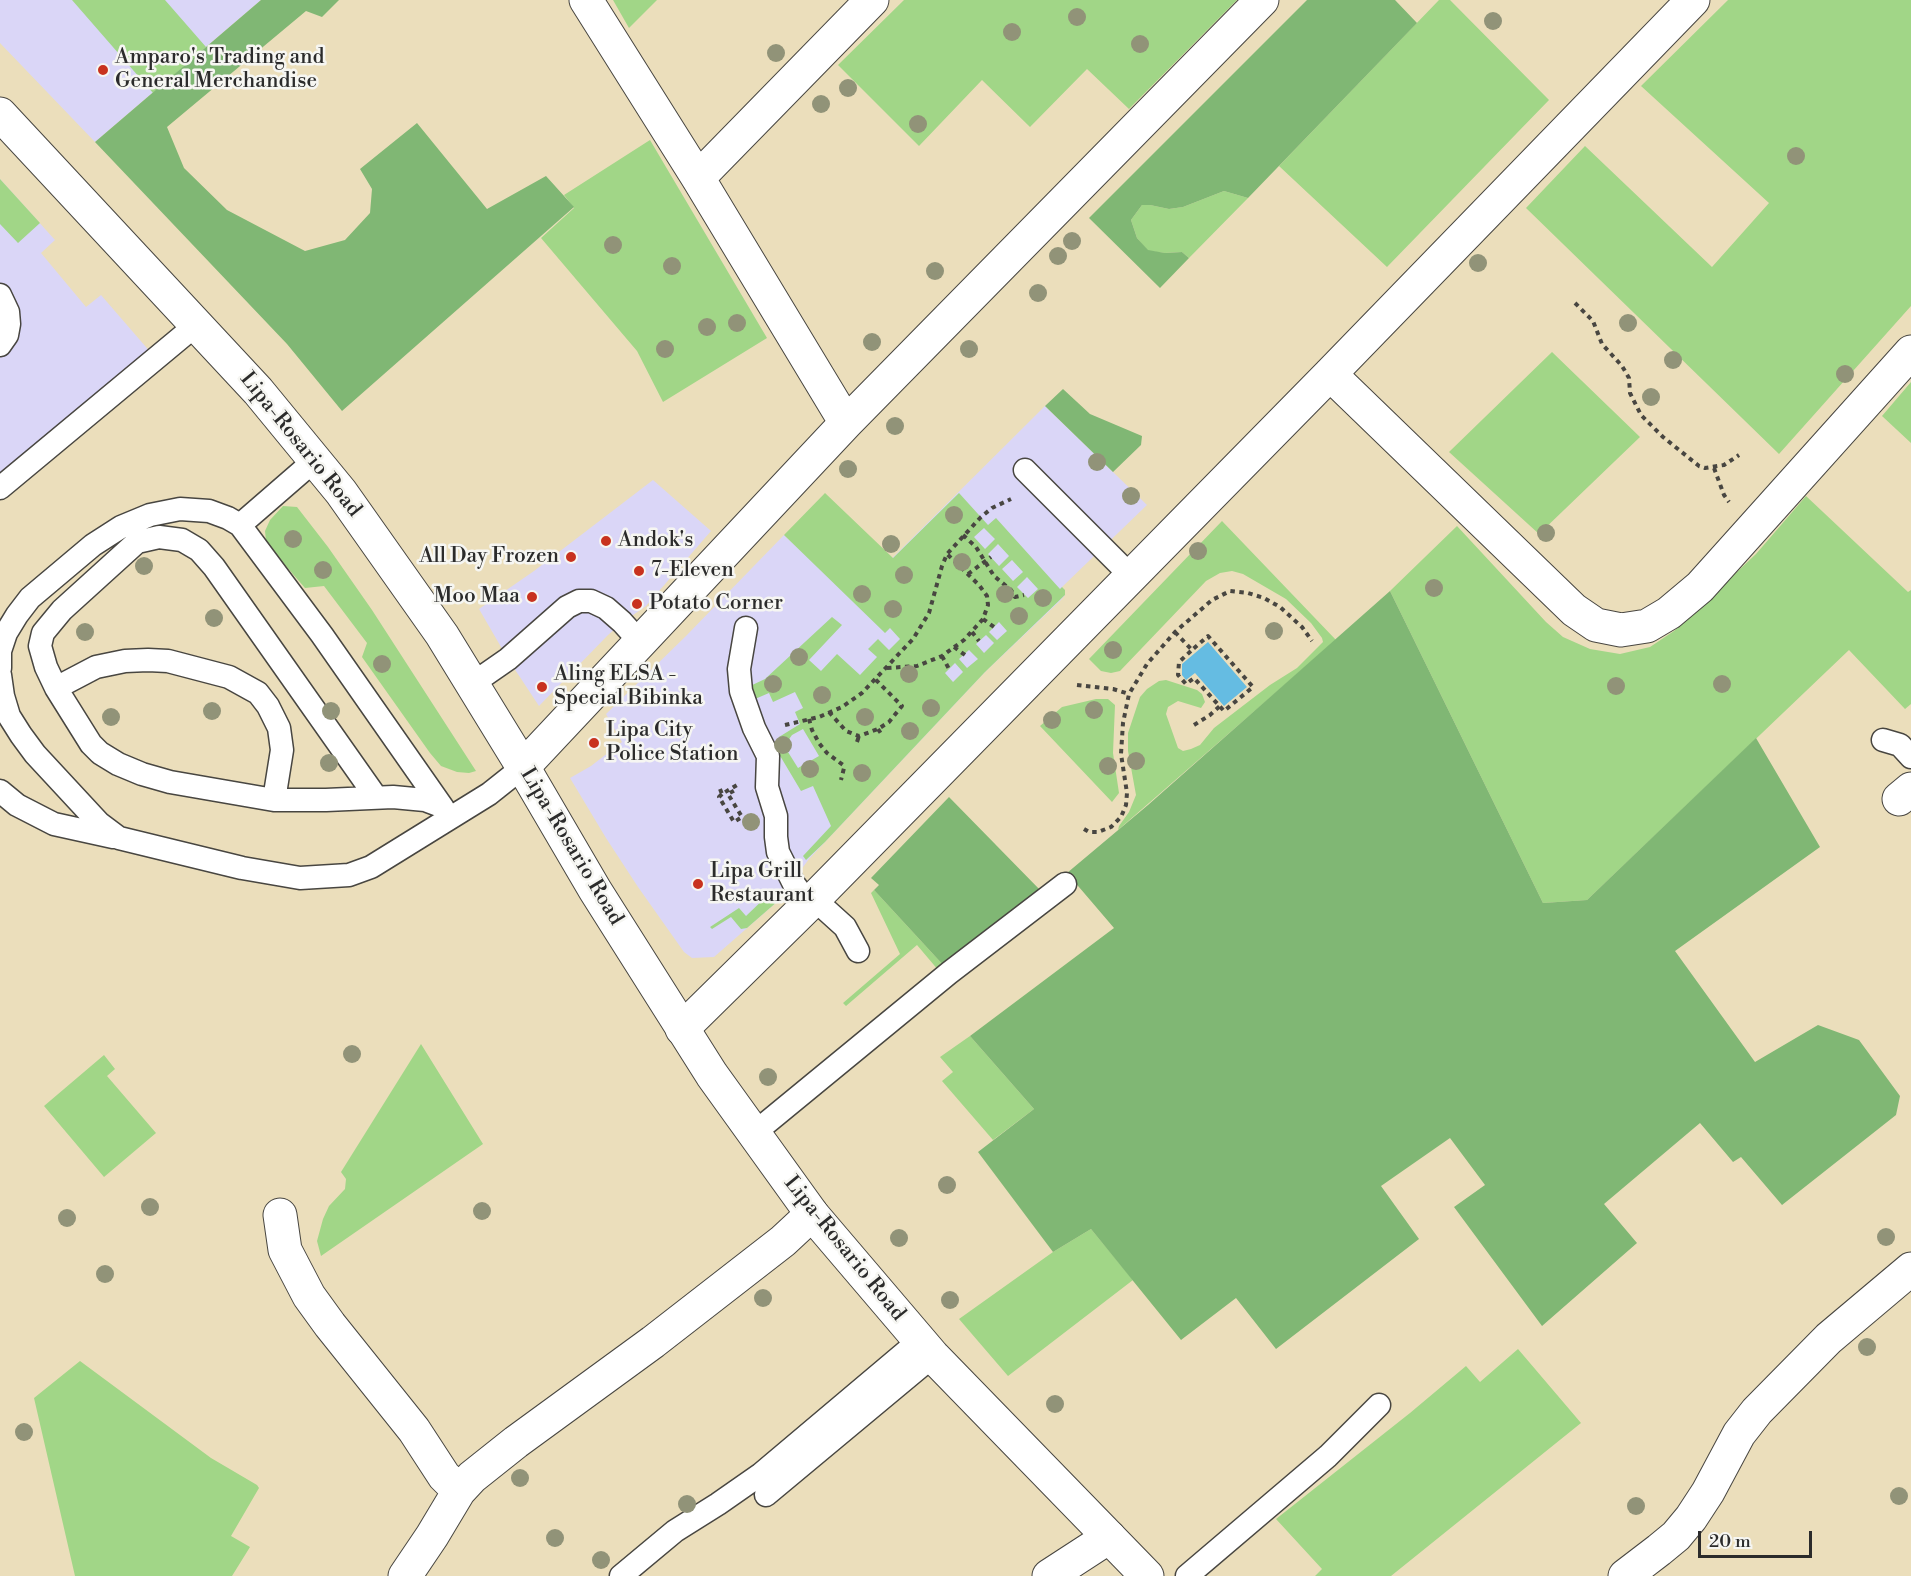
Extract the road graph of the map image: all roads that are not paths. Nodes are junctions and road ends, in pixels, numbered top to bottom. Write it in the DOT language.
graph roads {
  1 [pos="586,0"];
  2 [pos="872,0"];
  3 [pos="1262,0"];
  4 [pos="1693,0"];
  5 [pos="0,114"];
  6 [pos="698,178"];
  7 [pos="0,296"];
  8 [pos="196,325"];
  9 [pos="0,345"];
  10 [pos="1911,352"];
  11 [pos="1330,374"];
  12 [pos="846,423"];
  13 [pos="315,460"];
  14 [pos="1030,474"];
  15 [pos="0,488"];
  16 [pos="240,525"];
  17 [pos="1131,576"];
  18 [pos="746,628"];
  19 [pos="640,642"];
  20 [pos="0,651"];
  21 [pos="0,668"];
  22 [pos="0,675"];
  23 [pos="472,684"];
  24 [pos="56,688"];
  25 [pos="1883,740"];
  26 [pos="1911,757"];
  27 [pos="523,767"];
  28 [pos="0,791"];
  29 [pos="376,797"];
  30 [pos="274,800"];
  31 [pos="446,812"];
  32 [pos="119,838"];
  33 [pos="1065,884"];
  34 [pos="812,901"];
  35 [pos="858,951"];
  36 [pos="682,1029"];
  37 [pos="753,1134"];
  38 [pos="812,1214"];
  39 [pos="280,1215"];
  40 [pos="1911,1269"];
  41 [pos="927,1348"];
  42 [pos="1379,1405"];
  43 [pos="459,1491"];
  44 [pos="766,1495"];
  45 [pos="1109,1537"];
  46 [pos="405,1576"];
  47 [pos="621,1576"];
  48 [pos="1049,1576"];
  49 [pos="1147,1576"];
  50 [pos="1187,1576"];
  51 [pos="1625,1576"];
  1 -- 6 [label="street"];
  2 -- 6 [label="street"];
  3 -- 12 [label="street"];
  4 -- 11 [label="street"];
  5 -- 8 [label="street, Lipa-Rosario Road"];
  6 -- 12 [label="street"];
  7 -- 9 [label="lane"];
  8 -- 13 [label="street, Lipa-Rosario Road"];
  8 -- 15 [label="lane"];
  10 -- 11 [label="street"];
  11 -- 17 [label="street"];
  12 -- 19 [label="street"];
  13 -- 16 [label="lane"];
  13 -- 23 [label="street, Lipa-Rosario Road"];
  14 -- 17 [label="lane"];
  16 -- 20 [label="lane"];
  16 -- 31 [label="lane"];
  17 -- 34 [label="street"];
  18 -- 34 [label="lane"];
  19 -- 23 [label="lane"];
  19 -- 27 [label="street"];
  20 -- 21 [label="lane"];
  22 -- 32 [label="lane"];
  23 -- 27 [label="street, Lipa-Rosario Road"];
  24 -- 29 [label="lane"];
  24 -- 30 [label="lane"];
  24 -- 30 [label="lane"];
  25 -- 26 [label="lane"];
  27 -- 31 [label="lane"];
  27 -- 36 [label="street, Lipa-Rosario Road"];
  28 -- 32 [label="lane"];
  29 -- 30 [label="lane"];
  29 -- 31 [label="lane"];
  31 -- 32 [label="lane"];
  33 -- 37 [label="lane"];
  34 -- 35 [label="lane"];
  34 -- 36 [label="street"];
  36 -- 37 [label="street, Lipa-Rosario Road"];
  37 -- 38 [label="street, Lipa-Rosario Road"];
  38 -- 41 [label="street, Lipa-Rosario Road"];
  38 -- 43 [label="street"];
  39 -- 43 [label="street"];
  40 -- 51 [label="street"];
  41 -- 44 [label="lane"];
  41 -- 45 [label="street, Lipa-Rosario Road"];
  41 -- 47 [label="lane"];
  42 -- 50 [label="lane"];
  43 -- 46 [label="street"];
  45 -- 48 [label="street"];
  45 -- 49 [label="street, Lipa-Rosario Road"];
}
